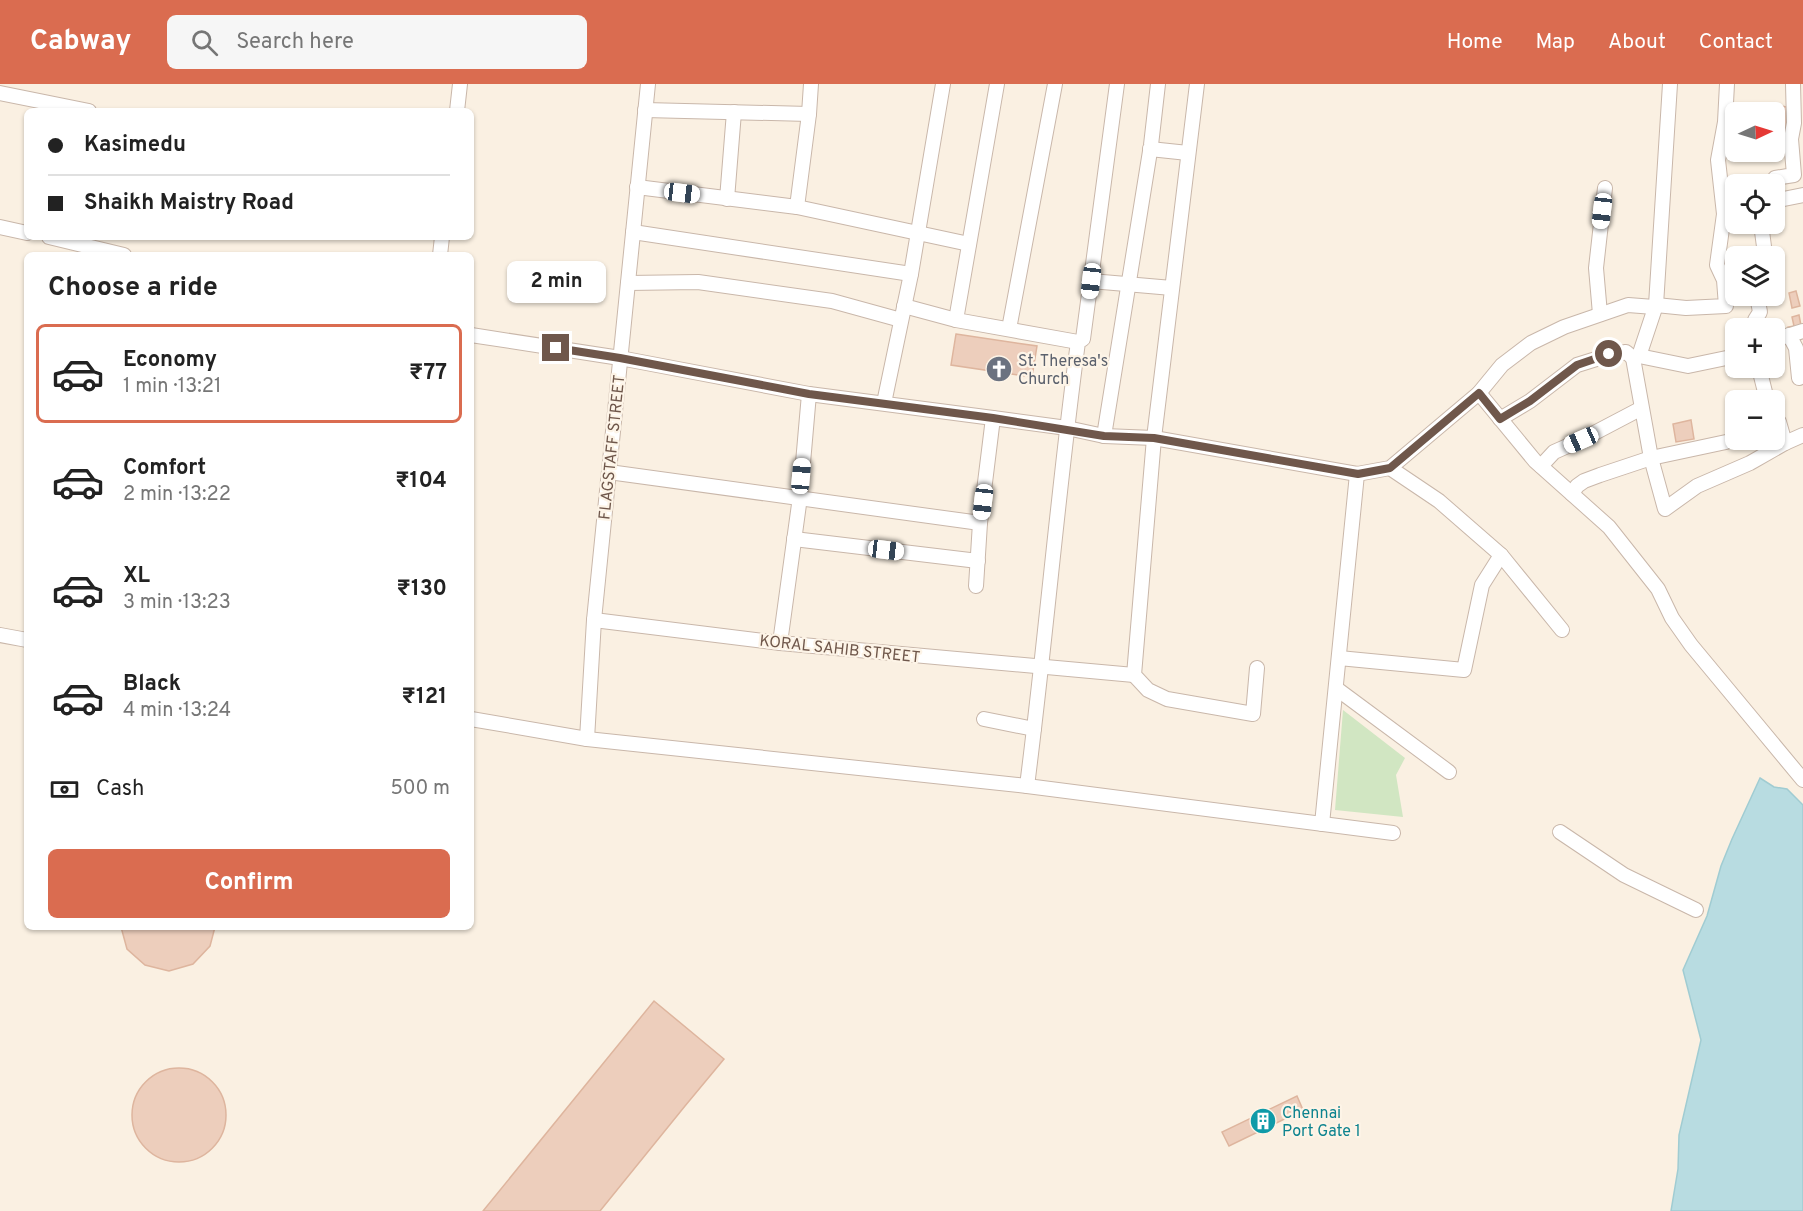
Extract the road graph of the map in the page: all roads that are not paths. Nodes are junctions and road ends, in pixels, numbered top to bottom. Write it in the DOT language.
graph roads {
  1 [pos="460,84"];
  2 [pos="648,84"];
  3 [pos="812,84"];
  4 [pos="943,84"];
  5 [pos="997,84"];
  6 [pos="1055,84"];
  7 [pos="1117,84"];
  8 [pos="1158,84"];
  9 [pos="1197,84"];
  10 [pos="1670,84"];
  11 [pos="1727,84"];
  12 [pos="1793,84"];
  13 [pos="0,93"];
  14 [pos="74,108"];
  15 [pos="457,108"];
  16 [pos="645,110"];
  17 [pos="734,112"];
  18 [pos="809,114"];
  19 [pos="1150,149"];
  20 [pos="1188,153"];
  21 [pos="1785,176"];
  22 [pos="637,188"];
  23 [pos="1605,188"];
  24 [pos="1725,191"];
  25 [pos="1803,195"];
  26 [pos="1785,198"];
  27 [pos="727,199"];
  28 [pos="797,207"];
  29 [pos="0,227"];
  30 [pos="24,231"];
  31 [pos="918,231"];
  32 [pos="633,232"];
  33 [pos="1725,233"];
  34 [pos="76,240"];
  35 [pos="969,244"];
  36 [pos="114,252"];
  37 [pos="911,274"];
  38 [pos="1091,281"];
  39 [pos="628,282"];
  40 [pos="1129,284"];
  41 [pos="1172,288"];
  42 [pos="1655,306"];
  43 [pos="902,313"];
  44 [pos="1600,314"];
  45 [pos="956,320"];
  46 [pos="1009,329"];
  47 [pos="1796,333"];
  48 [pos="474,335"];
  49 [pos="1078,342"];
  50 [pos="1636,357"];
  51 [pos="620,358"];
  52 [pos="1725,358"];
  53 [pos="1799,378"];
  54 [pos="1479,393"];
  55 [pos="809,394"];
  56 [pos="884,403"];
  57 [pos="1640,409"];
  58 [pos="993,418"];
  59 [pos="1500,419"];
  60 [pos="1067,428"];
  61 [pos="1803,435"];
  62 [pos="1104,436"];
  63 [pos="1154,438"];
  64 [pos="1725,442"];
  65 [pos="1785,443"];
  66 [pos="1773,450"];
  67 [pos="1651,458"];
  68 [pos="1541,466"];
  69 [pos="1390,468"];
  70 [pos="609,472"];
  71 [pos="1358,474"];
  72 [pos="1572,494"];
  73 [pos="800,497"];
  74 [pos="980,523"];
  75 [pos="794,539"];
  76 [pos="1501,555"];
  77 [pos="978,561"];
  78 [pos="976,586"];
  79 [pos="594,620"];
  80 [pos="1562,630"];
  81 [pos="0,635"];
  82 [pos="24,639"];
  83 [pos="780,643"];
  84 [pos="1339,658"];
  85 [pos="1042,668"];
  86 [pos="1257,669"];
  87 [pos="1134,675"];
  88 [pos="1337,689"];
  89 [pos="984,719"];
  90 [pos="474,720"];
  91 [pos="1034,729"];
  92 [pos="587,739"];
  93 [pos="1449,772"];
  94 [pos="1803,780"];
  95 [pos="1027,786"];
  96 [pos="1322,824"];
  97 [pos="1560,832"];
  98 [pos="1393,833"];
  99 [pos="1695,910"];
  1 -- 15 [label="street"];
  2 -- 16 [label="street, FLAGSTAFF STREET"];
  3 -- 18 [label="street"];
  4 -- 31 [label="street"];
  5 -- 35 [label="street"];
  6 -- 46 [label="street"];
  7 -- 38 [label="street"];
  8 -- 19 [label="street"];
  9 -- 20 [label="street"];
  10 -- 42 [label="street"];
  11 -- 24 [label="street"];
  12 -- 21 [label="street"];
  13 -- 14 [label="street"];
  16 -- 17 [label="street"];
  16 -- 22 [label="street, FLAGSTAFF STREET"];
  17 -- 18 [label="street"];
  17 -- 27 [label="street"];
  18 -- 28 [label="street"];
  19 -- 20 [label="street"];
  19 -- 40 [label="street"];
  20 -- 41 [label="street"];
  22 -- 27 [label="street"];
  22 -- 32 [label="street, FLAGSTAFF STREET"];
  23 -- 44 [label="street"];
  25 -- 26 [label="street"];
  27 -- 28 [label="street"];
  28 -- 31 [label="street"];
  29 -- 30 [label="street"];
  31 -- 35 [label="street"];
  31 -- 37 [label="street"];
  32 -- 37 [label="street"];
  32 -- 39 [label="street, FLAGSTAFF STREET"];
  33 -- 42 [label="street"];
  34 -- 36 [label="street"];
  35 -- 45 [label="street"];
  37 -- 43 [label="street"];
  38 -- 40 [label="street"];
  38 -- 49 [label="street"];
  39 -- 43 [label="street"];
  39 -- 51 [label="street, FLAGSTAFF STREET"];
  40 -- 41 [label="street"];
  40 -- 62 [label="street"];
  41 -- 63 [label="street"];
  42 -- 44 [label="street"];
  42 -- 50 [label="street"];
  43 -- 45 [label="street"];
  43 -- 56 [label="street"];
  44 -- 54 [label="street"];
  45 -- 46 [label="street"];
  46 -- 49 [label="street"];
  47 -- 53 [label="street"];
  48 -- 51 [label="street"];
  49 -- 60 [label="street"];
  50 -- 52 [label="street"];
  50 -- 57 [label="street"];
  50 -- 59 [label="street"];
  51 -- 55 [label="street"];
  51 -- 70 [label="street, FLAGSTAFF STREET"];
  54 -- 59 [label="street"];
  54 -- 69 [label="street"];
  55 -- 56 [label="street"];
  55 -- 73 [label="street"];
  56 -- 58 [label="street"];
  57 -- 67 [label="street"];
  57 -- 68 [label="street"];
  58 -- 60 [label="street"];
  58 -- 74 [label="street"];
  59 -- 68 [label="street"];
  60 -- 62 [label="street"];
  60 -- 85 [label="street"];
  61 -- 65 [label="street"];
  62 -- 63 [label="street"];
  63 -- 71 [label="street"];
  63 -- 87 [label="street"];
  64 -- 67 [label="street"];
  66 -- 67 [label="street"];
  67 -- 72 [label="street"];
  68 -- 72 [label="street"];
  69 -- 71 [label="street"];
  69 -- 76 [label="street"];
  70 -- 73 [label="street"];
  70 -- 79 [label="street, FLAGSTAFF STREET"];
  71 -- 84 [label="street"];
  72 -- 94 [label="street"];
  73 -- 74 [label="street"];
  73 -- 75 [label="street"];
  74 -- 77 [label="street"];
  75 -- 77 [label="street"];
  75 -- 83 [label="street"];
  76 -- 80 [label="street"];
  76 -- 84 [label="street"];
  77 -- 78 [label="street"];
  79 -- 83 [label="street, KORAL SAHIB STREET"];
  79 -- 92 [label="street, FLAGSTAFF STREET"];
  81 -- 82 [label="street"];
  83 -- 85 [label="street, KORAL SAHIB STREET"];
  84 -- 88 [label="street"];
  85 -- 87 [label="street, KORAL SAHIB STREET"];
  85 -- 91 [label="street"];
  86 -- 87 [label="street"];
  88 -- 93 [label="street"];
  88 -- 96 [label="street"];
  89 -- 91 [label="street"];
  90 -- 92 [label="street"];
  91 -- 95 [label="street"];
  92 -- 95 [label="street"];
  95 -- 96 [label="street"];
  96 -- 98 [label="street"];
  97 -- 99 [label="street"];
}
